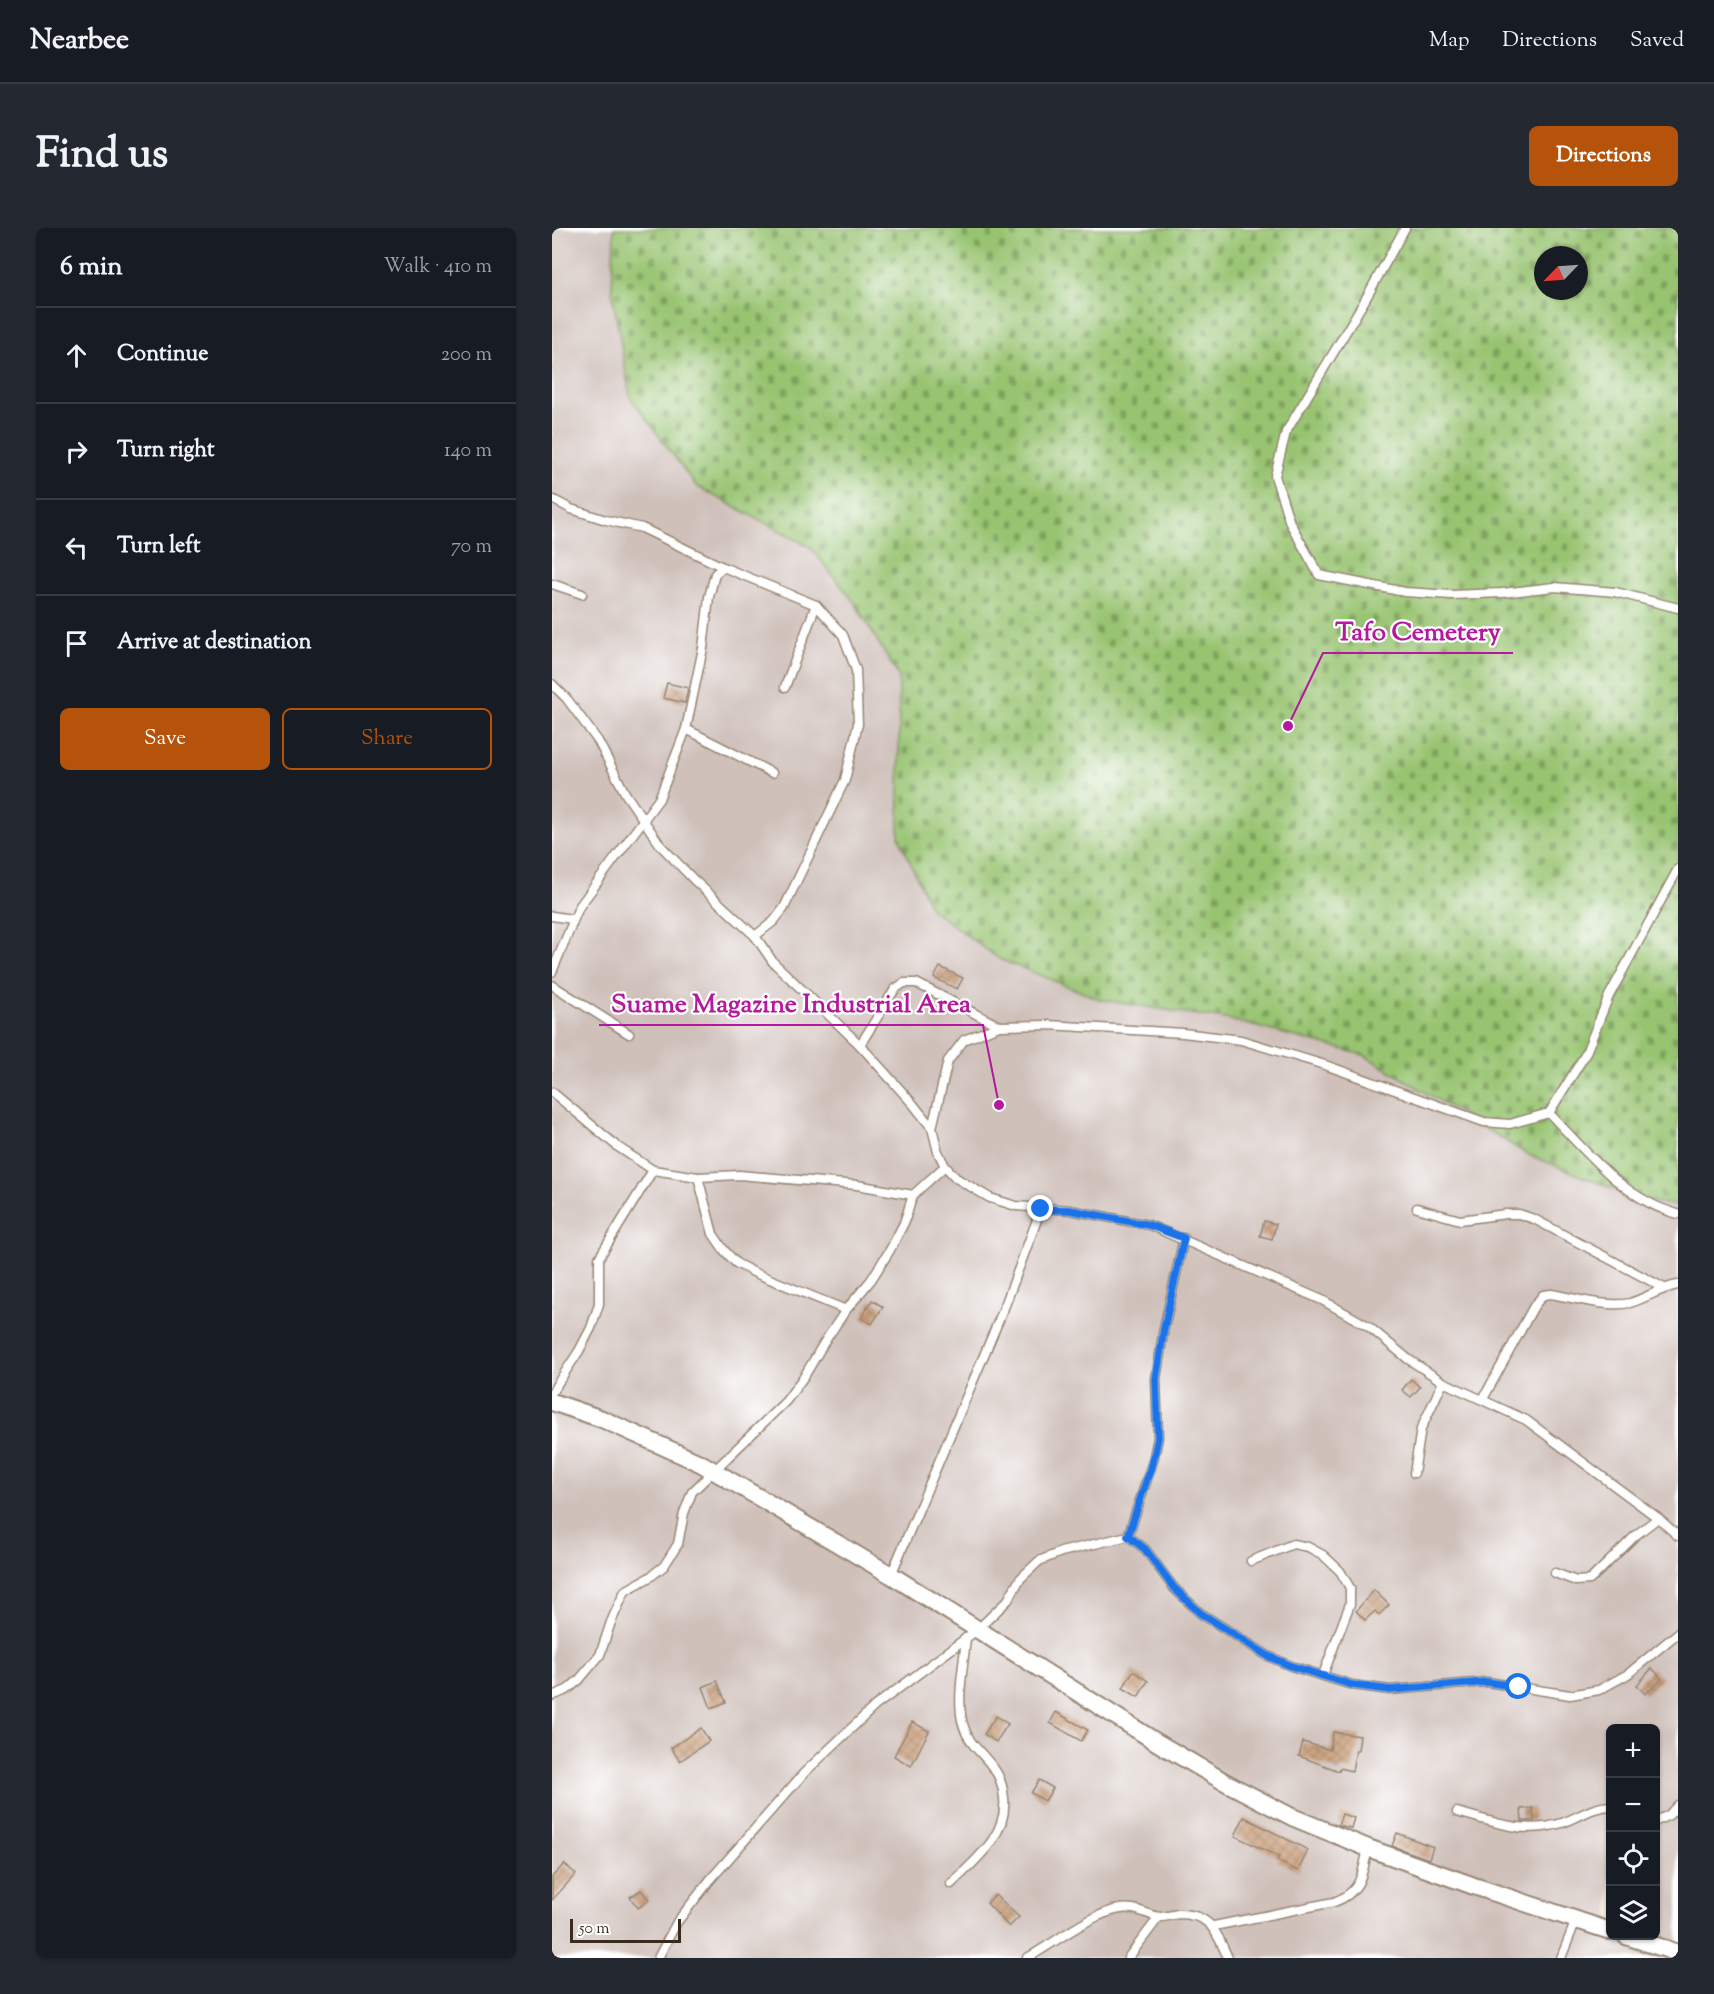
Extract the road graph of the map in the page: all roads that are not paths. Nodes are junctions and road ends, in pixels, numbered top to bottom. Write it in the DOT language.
graph roads {
  1 [pos="1405,228"];
  2 [pos="552,499"];
  3 [pos="723,567"];
  4 [pos="552,584"];
  5 [pos="582,594"];
  6 [pos="816,605"];
  7 [pos="1678,608"];
  8 [pos="552,684"];
  9 [pos="785,687"];
  10 [pos="686,729"];
  11 [pos="772,773"];
  12 [pos="643,822"];
  13 [pos="1678,868"];
  14 [pos="552,916"];
  15 [pos="572,919"];
  16 [pos="755,936"];
  17 [pos="552,972"];
  18 [pos="552,985"];
  19 [pos="999,1026"];
  20 [pos="629,1034"];
  21 [pos="860,1045"];
  22 [pos="552,1092"];
  23 [pos="1549,1113"];
  24 [pos="932,1128"];
  25 [pos="945,1166"];
  26 [pos="653,1170"];
  27 [pos="698,1177"];
  28 [pos="913,1195"];
  29 [pos="1417,1208"];
  30 [pos="1041,1209"];
  31 [pos="1678,1214"];
  32 [pos="1184,1238"];
  33 [pos="1678,1285"];
  34 [pos="1664,1288"];
  35 [pos="846,1310"];
  36 [pos="1443,1382"];
  37 [pos="552,1392"];
  38 [pos="1483,1399"];
  39 [pos="552,1402"];
  40 [pos="714,1470"];
  41 [pos="1414,1473"];
  42 [pos="1658,1518"];
  43 [pos="1128,1536"];
  44 [pos="1678,1536"];
  45 [pos="1251,1561"];
  46 [pos="1555,1573"];
  47 [pos="891,1575"];
  48 [pos="972,1634"];
  49 [pos="1678,1634"];
  50 [pos="1323,1675"];
  51 [pos="552,1696"];
  52 [pos="1678,1805"];
  53 [pos="1606,1807"];
  54 [pos="1457,1812"];
  55 [pos="1660,1819"];
  56 [pos="1368,1848"];
  57 [pos="951,1884"];
  58 [pos="1159,1917"];
  59 [pos="1576,1919"];
  60 [pos="1214,1926"];
  61 [pos="1606,1928"];
  62 [pos="1640,1940"];
  63 [pos="1678,1953"];
  64 [pos="658,1958"];
  65 [pos="1027,1958"];
  66 [pos="1128,1958"];
  67 [pos="1228,1958"];
  68 [pos="1561,1958"];
  1 -- 7 [label="lane"];
  2 -- 3 [label="lane"];
  3 -- 6 [label="lane"];
  3 -- 10 [label="lane"];
  4 -- 5 [label="lane"];
  6 -- 9 [label="lane"];
  6 -- 16 [label="lane"];
  8 -- 12 [label="lane"];
  10 -- 11 [label="lane"];
  10 -- 12 [label="lane"];
  12 -- 15 [label="lane"];
  12 -- 16 [label="lane"];
  13 -- 23 [label="lane"];
  14 -- 15 [label="lane"];
  15 -- 17 [label="lane"];
  16 -- 21 [label="lane"];
  18 -- 20 [label="lane"];
  19 -- 21 [label="lane"];
  19 -- 23 [label="lane"];
  19 -- 24 [label="lane"];
  21 -- 24 [label="lane"];
  22 -- 26 [label="lane"];
  23 -- 31 [label="lane"];
  24 -- 25 [label="lane"];
  25 -- 28 [label="lane"];
  25 -- 30 [label="lane"];
  26 -- 27 [label="lane"];
  26 -- 37 [label="lane"];
  27 -- 28 [label="lane"];
  27 -- 35 [label="lane"];
  28 -- 35 [label="lane"];
  29 -- 34 [label="lane"];
  30 -- 32 [label="lane"];
  30 -- 47 [label="lane"];
  32 -- 36 [label="lane"];
  32 -- 43 [label="lane"];
  33 -- 34 [label="lane"];
  34 -- 38 [label="lane"];
  35 -- 40 [label="lane"];
  36 -- 38 [label="lane"];
  36 -- 41 [label="lane"];
  38 -- 42 [label="lane"];
  39 -- 40 [label="street"];
  40 -- 47 [label="street"];
  40 -- 51 [label="lane"];
  42 -- 44 [label="lane"];
  42 -- 46 [label="lane"];
  43 -- 48 [label="lane"];
  43 -- 50 [label="lane"];
  45 -- 50 [label="lane"];
  47 -- 48 [label="street"];
  48 -- 56 [label="street"];
  48 -- 57 [label="lane"];
  48 -- 64 [label="lane"];
  49 -- 50 [label="lane"];
  52 -- 55 [label="lane"];
  53 -- 54 [label="lane"];
  56 -- 59 [label="street"];
  56 -- 60 [label="lane"];
  58 -- 60 [label="lane"];
  58 -- 65 [label="lane"];
  58 -- 66 [label="lane"];
  59 -- 61 [label="street"];
  59 -- 68 [label="lane"];
  60 -- 67 [label="lane"];
  62 -- 63 [label="street"];
}
